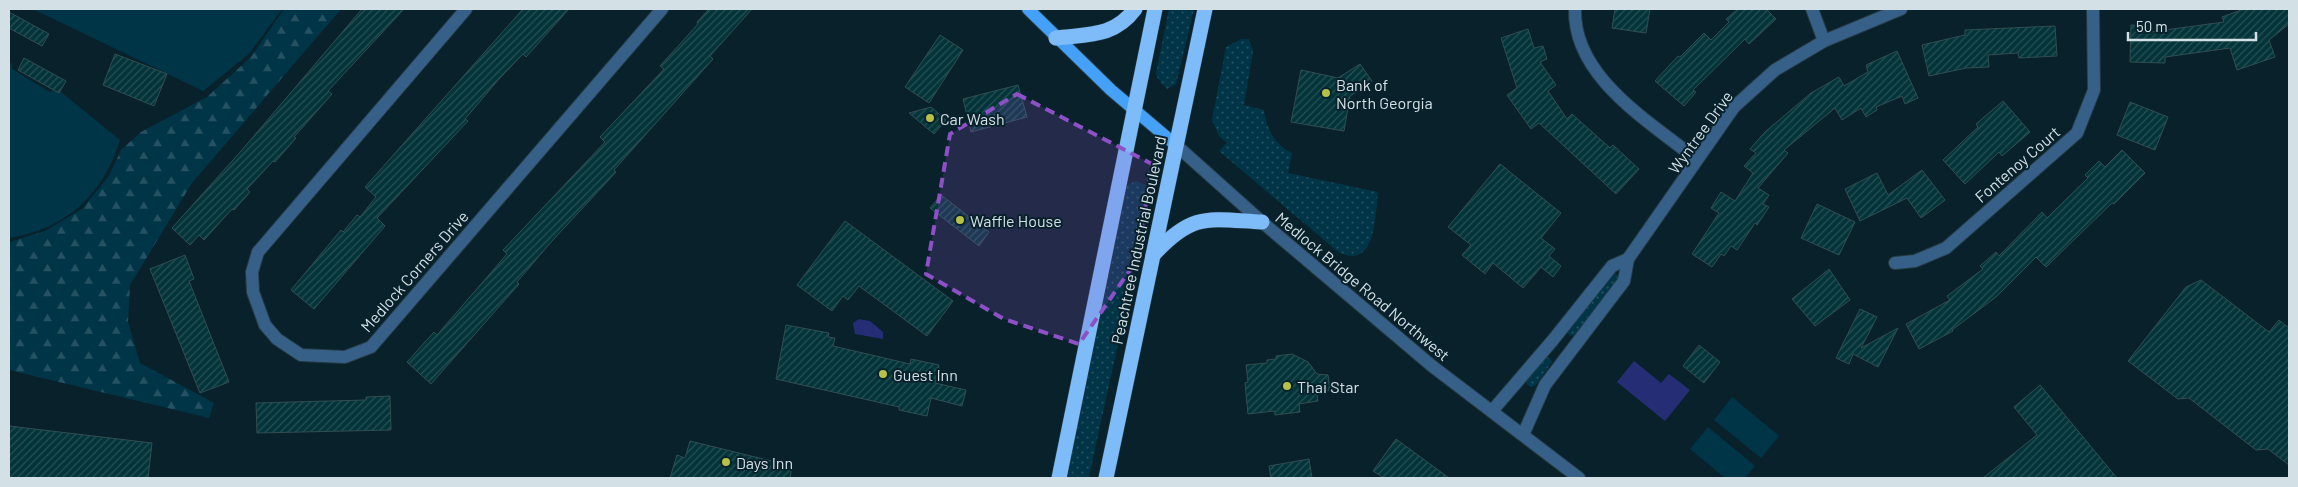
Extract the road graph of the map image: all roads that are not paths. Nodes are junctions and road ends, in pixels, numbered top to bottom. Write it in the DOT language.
graph roads {
  1 [pos="466,9"];
  2 [pos="662,9"];
  3 [pos="1028,9"];
  4 [pos="1135,9"];
  5 [pos="1154,9"];
  6 [pos="1205,9"];
  7 [pos="1576,9"];
  8 [pos="1812,9"];
  9 [pos="1901,9"];
  10 [pos="2093,9"];
  11 [pos="1056,38"];
  12 [pos="1824,41"];
  13 [pos="1133,109"];
  14 [pos="1177,146"];
  15 [pos="1696,159"];
  16 [pos="1262,222"];
  17 [pos="1152,257"];
  18 [pos="1628,259"];
  19 [pos="1895,263"];
  20 [pos="1492,411"];
  21 [pos="1523,435"];
  22 [pos="1059,478"];
  23 [pos="1106,478"];
  24 [pos="1579,478"];
  1 -- 2 [label="street, Medlock Corners Drive"];
  3 -- 11 [label="main road, Medlock Bridge Road Northwest"];
  4 -- 11 [label="highway"];
  5 -- 13 [label="highway, Peachtree Industrial Boulevard"];
  6 -- 14 [label="highway, Peachtree Industrial Boulevard"];
  7 -- 15 [label="street"];
  8 -- 12 [label="street"];
  9 -- 12 [label="street, Wyntree Drive"];
  10 -- 19 [label="street, Fontenoy Court"];
  11 -- 13 [label="main road, Medlock Bridge Road Northwest"];
  12 -- 15 [label="street, Wyntree Drive"];
  13 -- 14 [label="main road, Medlock Bridge Road Northwest"];
  13 -- 22 [label="highway, Peachtree Industrial Boulevard"];
  14 -- 16 [label="street, Medlock Bridge Road Northwest"];
  14 -- 17 [label="highway, Peachtree Industrial Boulevard"];
  15 -- 18 [label="street, Wyntree Drive"];
  16 -- 17 [label="highway"];
  16 -- 20 [label="street, Medlock Bridge Road Northwest"];
  17 -- 23 [label="highway, Peachtree Industrial Boulevard"];
  18 -- 20 [label="street, Wyntree Drive"];
  18 -- 21 [label="street, Wyntree Drive"];
  20 -- 21 [label="street, Medlock Bridge Road Northwest"];
  21 -- 24 [label="street, Medlock Bridge Road Northwest"];
}
